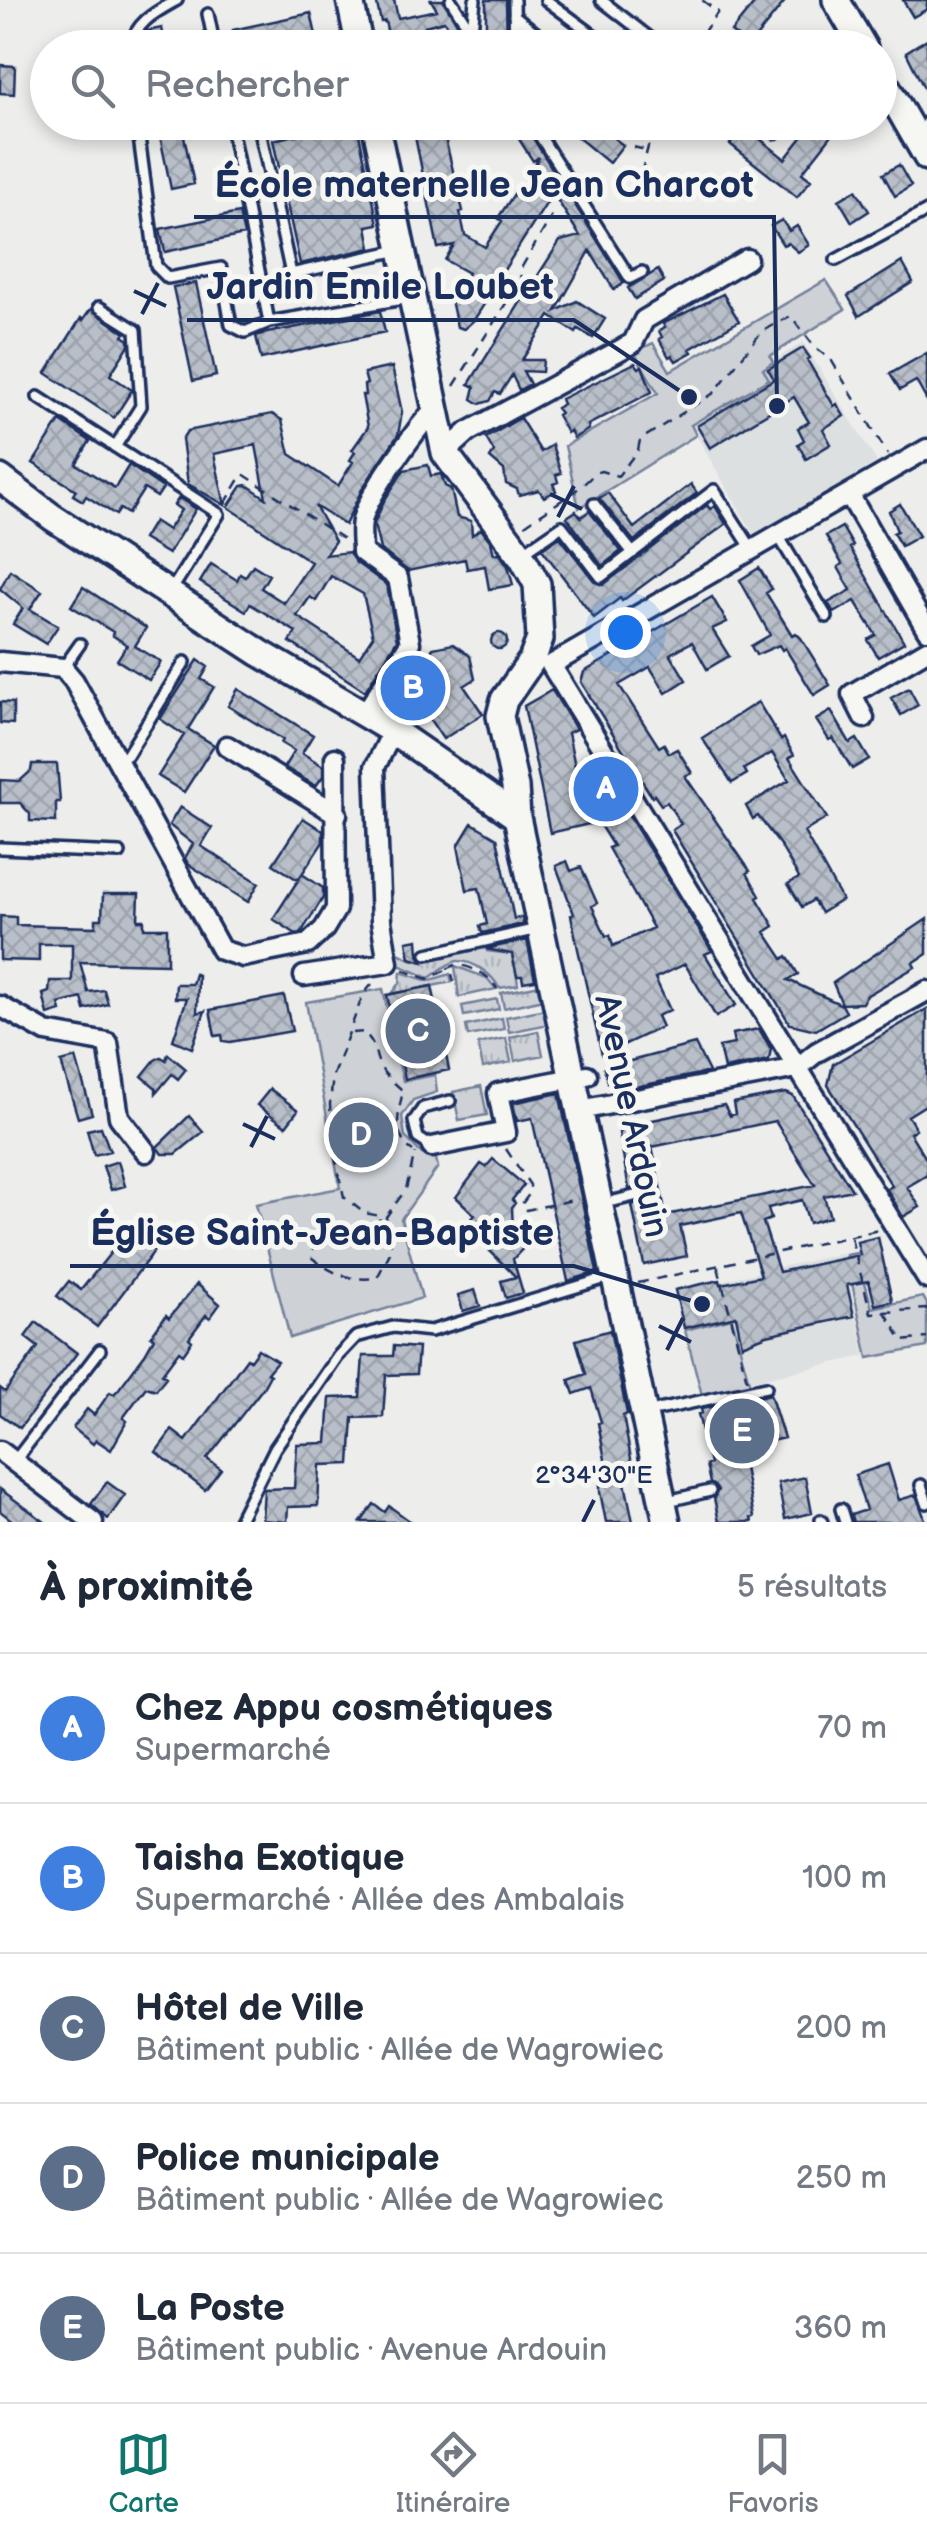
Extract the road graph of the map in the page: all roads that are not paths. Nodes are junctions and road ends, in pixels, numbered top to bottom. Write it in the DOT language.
graph roads {
  1 [pos="177,0"];
  2 [pos="350,0"];
  3 [pos="451,0"];
  4 [pos="474,0"];
  5 [pos="514,0"];
  6 [pos="546,0"];
  7 [pos="601,0"];
  8 [pos="836,0"];
  9 [pos="208,14"];
  10 [pos="514,15"];
  11 [pos="136,30"];
  12 [pos="211,30"];
  13 [pos="356,30"];
  14 [pos="470,30"];
  15 [pos="472,30"];
  16 [pos="514,30"];
  17 [pos="532,30"];
  18 [pos="587,30"];
  19 [pos="639,30"];
  20 [pos="854,30"];
  21 [pos="897,95"];
  22 [pos="921,125"];
  23 [pos="139,140"];
  24 [pos="234,140"];
  25 [pos="262,140"];
  26 [pos="379,140"];
  27 [pos="542,140"];
  28 [pos="927,157"];
  29 [pos="927,211"];
  30 [pos="402,250"];
  31 [pos="747,259"];
  32 [pos="836,260"];
  33 [pos="642,272"];
  34 [pos="411,298"];
  35 [pos="99,307"];
  36 [pos="270,322"];
  37 [pos="38,397"];
  38 [pos="435,409"];
  39 [pos="115,446"];
  40 [pos="927,449"];
  41 [pos="445,453"];
  42 [pos="0,478"];
  43 [pos="0,489"];
  44 [pos="850,496"];
  45 [pos="594,504"];
  46 [pos="52,517"];
  47 [pos="779,537"];
  48 [pos="514,546"];
  49 [pos="754,551"];
  50 [pos="633,553"];
  51 [pos="170,594"];
  52 [pos="827,618"];
  53 [pos="927,630"];
  54 [pos="540,638"];
  55 [pos="80,644"];
  56 [pos="927,650"];
  57 [pos="0,662"];
  58 [pos="184,662"];
  59 [pos="551,665"];
  60 [pos="64,668"];
  61 [pos="520,678"];
  62 [pos="364,715"];
  63 [pos="864,718"];
  64 [pos="393,731"];
  65 [pos="228,746"];
  66 [pos="336,758"];
  67 [pos="118,761"];
  68 [pos="460,775"];
  69 [pos="515,787"];
  70 [pos="336,814"];
  71 [pos="517,817"];
  72 [pos="0,848"];
  73 [pos="120,853"];
  74 [pos="541,929"];
  75 [pos="427,954"];
  76 [pos="304,976"];
  77 [pos="927,991"];
  78 [pos="0,1006"];
  79 [pos="797,1068"];
  80 [pos="580,1076"];
  81 [pos="450,1101"];
  82 [pos="587,1108"];
  83 [pos="423,1151"];
  84 [pos="146,1152"];
  85 [pos="927,1279"];
  86 [pos="624,1280"];
  87 [pos="100,1350"];
  88 [pos="766,1387"];
  89 [pos="658,1410"];
  90 [pos="7,1457"];
  91 [pos="922,1485"];
  92 [pos="710,1491"];
  93 [pos="927,1503"];
  94 [pos="840,1509"];
  95 [pos="675,1514"];
  96 [pos="93,1522"];
  97 [pos="238,1522"];
  98 [pos="845,1522"];
  1 -- 11 [label="lane"];
  2 -- 13 [label="street"];
  3 -- 14 [label="lane"];
  4 -- 15 [label="lane"];
  5 -- 10 [label="lane"];
  6 -- 18 [label="lane"];
  7 -- 19 [label="lane"];
  8 -- 20 [label="street"];
  9 -- 12 [label="lane"];
  10 -- 16 [label="lane"];
  10 -- 17 [label="lane"];
  21 -- 22 [label="street"];
  22 -- 28 [label="street"];
  23 -- 36 [label="lane"];
  24 -- 36 [label="lane"];
  25 -- 30 [label="lane"];
  26 -- 30 [label="street, Avenue Ardouin"];
  27 -- 33 [label="lane"];
  29 -- 32 [label="lane"];
  30 -- 34 [label="street, Avenue Ardouin"];
  31 -- 41 [label="street"];
  34 -- 36 [label="lane"];
  34 -- 38 [label="street, Avenue Ardouin"];
  35 -- 39 [label="lane"];
  37 -- 39 [label="lane"];
  38 -- 41 [label="street, Avenue Ardouin"];
  38 -- 62 [label="street"];
  39 -- 51 [label="lane"];
  40 -- 44 [label="street"];
  41 -- 48 [label="street, Avenue Ardouin"];
  42 -- 46 [label="street"];
  43 -- 46 [label="street"];
  44 -- 47 [label="street"];
  44 -- 53 [label="street"];
  45 -- 50 [label="lane"];
  46 -- 51 [label="street"];
  47 -- 49 [label="street"];
  47 -- 52 [label="lane"];
  48 -- 50 [label="lane"];
  48 -- 54 [label="street, Avenue Ardouin"];
  49 -- 50 [label="lane"];
  49 -- 59 [label="street"];
  51 -- 62 [label="street"];
  54 -- 59 [label="street, Avenue Ardouin"];
  54 -- 61 [label="street, Avenue Ardouin"];
  55 -- 60 [label="lane"];
  56 -- 63 [label="street"];
  57 -- 60 [label="street"];
  58 -- 67 [label="lane"];
  59 -- 61 [label="street"];
  59 -- 79 [label="street"];
  60 -- 67 [label="street"];
  61 -- 69 [label="street, Avenue Ardouin"];
  62 -- 64 [label="street"];
  64 -- 68 [label="street"];
  64 -- 76 [label="street"];
  65 -- 70 [label="street"];
  66 -- 70 [label="street"];
  67 -- 70 [label="street"];
  68 -- 69 [label="street"];
  68 -- 71 [label="street"];
  69 -- 71 [label="street, Avenue Ardouin"];
  69 -- 80 [label="street, Avenue Ardouin"];
  71 -- 74 [label="street, Avenue Ardouin"];
  72 -- 73 [label="lane"];
  74 -- 75 [label="lane"];
  74 -- 80 [label="street, Avenue Ardouin"];
  77 -- 79 [label="street"];
  78 -- 84 [label="street"];
  79 -- 82 [label="street"];
  79 -- 85 [label="street"];
  80 -- 82 [label="street, Avenue Ardouin"];
  80 -- 83 [label="street"];
  81 -- 83 [label="lane"];
  82 -- 86 [label="street, Avenue Ardouin"];
  86 -- 89 [label="street, Avenue Ardouin"];
  86 -- 95 [label="street, Avenue Ardouin"];
  86 -- 97 [label="lane"];
  87 -- 90 [label="lane"];
  88 -- 89 [label="lane"];
  89 -- 95 [label="street, Avenue Ardouin"];
  90 -- 96 [label="street"];
  91 -- 93 [label="lane"];
  92 -- 95 [label="lane"];
  94 -- 98 [label="lane"];
}
